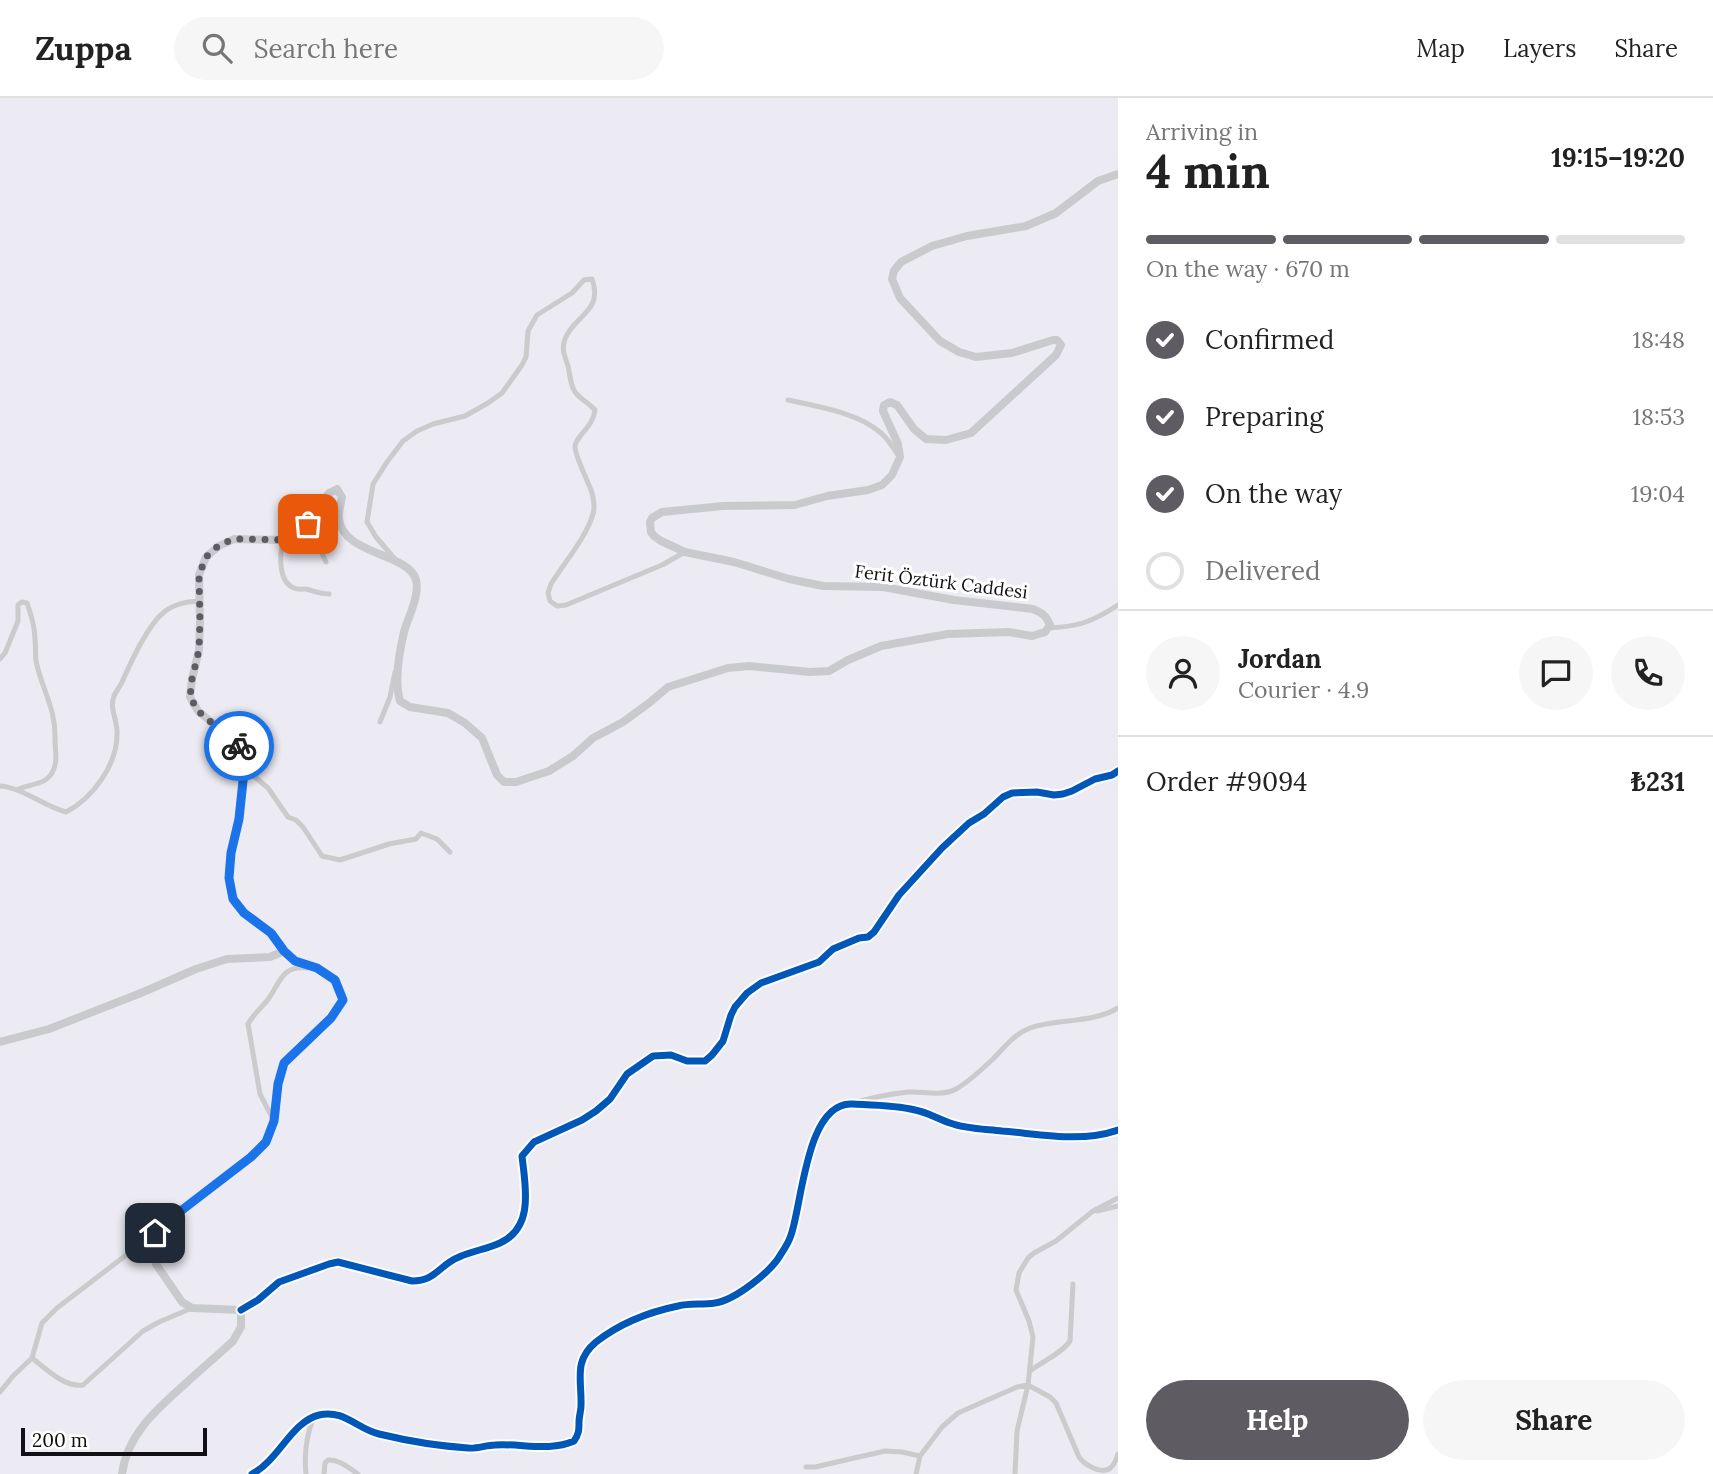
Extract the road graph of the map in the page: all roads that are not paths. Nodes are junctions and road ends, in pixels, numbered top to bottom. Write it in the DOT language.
graph roads {
  1 [pos="1118,174"];
  2 [pos="788,400"];
  3 [pos="900,457"];
  4 [pos="308,524"];
  5 [pos="284,540"];
  6 [pos="685,552"];
  7 [pos="326,562"];
  8 [pos="399,563"];
  9 [pos="329,594"];
  10 [pos="200,602"];
  11 [pos="1118,605"];
  12 [pos="1047,628"];
  13 [pos="0,659"];
  14 [pos="398,662"];
  15 [pos="380,722"];
  16 [pos="245,762"];
  17 [pos="1118,771"];
  18 [pos="0,786"];
  19 [pos="17,790"];
  20 [pos="450,852"];
  21 [pos="284,951"];
  22 [pos="317,968"];
  23 [pos="1118,1008"];
  24 [pos="0,1042"];
  25 [pos="851,1104"];
  26 [pos="274,1121"];
  27 [pos="1118,1130"];
  28 [pos="1118,1198"];
  29 [pos="1118,1206"];
  30 [pos="1093,1211"];
  31 [pos="155,1233"];
  32 [pos="1073,1284"];
  33 [pos="192,1308"];
  34 [pos="241,1310"];
  35 [pos="32,1358"];
  36 [pos="1030,1371"];
  37 [pos="1028,1385"];
  38 [pos="0,1392"];
  39 [pos="313,1418"];
  40 [pos="1118,1454"];
  41 [pos="919,1456"];
  42 [pos="806,1466"];
  43 [pos="122,1474"];
  44 [pos="252,1474"];
  45 [pos="306,1474"];
  46 [pos="324,1474"];
  47 [pos="358,1474"];
  48 [pos="916,1474"];
  49 [pos="1016,1474"];
  1 -- 3 [label="main road"];
  2 -- 3 [label="street"];
  3 -- 6 [label="main road, Ferit Öztürk Caddesi"];
  4 -- 5 [label="main road"];
  4 -- 7 [label="street"];
  4 -- 8 [label="main road"];
  5 -- 9 [label="street"];
  5 -- 10 [label="main road"];
  6 -- 8 [label="street"];
  6 -- 12 [label="main road, Ferit Öztürk Caddesi"];
  8 -- 14 [label="main road"];
  10 -- 16 [label="main road"];
  10 -- 19 [label="street"];
  11 -- 12 [label="street"];
  12 -- 14 [label="main road"];
  13 -- 19 [label="street"];
  14 -- 15 [label="street"];
  16 -- 20 [label="street"];
  16 -- 21 [label="main road"];
  17 -- 34 [label="street"];
  18 -- 19 [label="street"];
  21 -- 22 [label="main road"];
  21 -- 24 [label="main road"];
  22 -- 26 [label="main road"];
  22 -- 26 [label="street"];
  23 -- 25 [label="street"];
  25 -- 27 [label="street"];
  25 -- 39 [label="street"];
  26 -- 31 [label="main road"];
  28 -- 30 [label="street"];
  29 -- 30 [label="street"];
  30 -- 36 [label="street"];
  31 -- 33 [label="main road"];
  31 -- 35 [label="street"];
  32 -- 36 [label="street"];
  33 -- 34 [label="main road"];
  33 -- 35 [label="street"];
  34 -- 43 [label="main road"];
  35 -- 38 [label="street"];
  36 -- 37 [label="street"];
  37 -- 40 [label="street"];
  37 -- 41 [label="street"];
  37 -- 49 [label="street"];
  39 -- 44 [label="street"];
  39 -- 45 [label="street"];
  41 -- 42 [label="street"];
  41 -- 48 [label="street"];
  46 -- 47 [label="street"];
}
